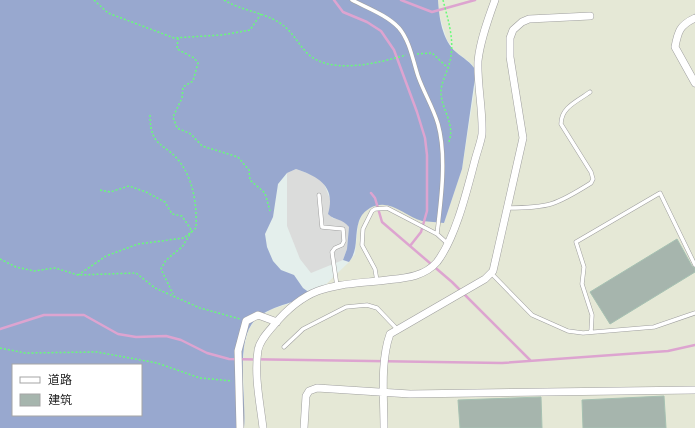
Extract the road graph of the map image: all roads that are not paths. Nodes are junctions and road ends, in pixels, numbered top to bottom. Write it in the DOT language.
graph roads {
  1 [pos="352,0"];
  2 [pos="494,2"];
  3 [pos="590,16"];
  4 [pos="695,18"];
  5 [pos="695,83"];
  6 [pos="590,92"];
  7 [pos="319,195"];
  8 [pos="507,208"];
  9 [pos="437,234"];
  10 [pos="447,243"];
  11 [pos="695,265"];
  12 [pos="491,273"];
  13 [pos="377,281"];
  14 [pos="337,286"];
  15 [pos="695,313"];
  16 [pos="277,322"];
  17 [pos="398,330"];
  18 [pos="591,332"];
  19 [pos="284,347"];
  20 [pos="695,390"];
  21 [pos="384,393"];
  22 [pos="240,428"];
  23 [pos="262,428"];
  24 [pos="304,428"];
  25 [pos="384,428"];
  1 -- 9 [label="lane"];
  2 -- 10 [label="street"];
  3 -- 8 [label="street"];
  4 -- 5 [label="street"];
  6 -- 8 [label="lane"];
  7 -- 14 [label="lane"];
  8 -- 12 [label="street"];
  9 -- 10 [label="lane"];
  9 -- 13 [label="lane"];
  10 -- 13 [label="street"];
  11 -- 18 [label="lane"];
  12 -- 17 [label="street"];
  12 -- 18 [label="lane"];
  13 -- 14 [label="street"];
  14 -- 16 [label="street"];
  15 -- 18 [label="lane"];
  16 -- 22 [label="street"];
  16 -- 23 [label="street"];
  17 -- 19 [label="lane"];
  17 -- 21 [label="street"];
  20 -- 21 [label="street"];
  21 -- 24 [label="street"];
  21 -- 25 [label="street"];
}
